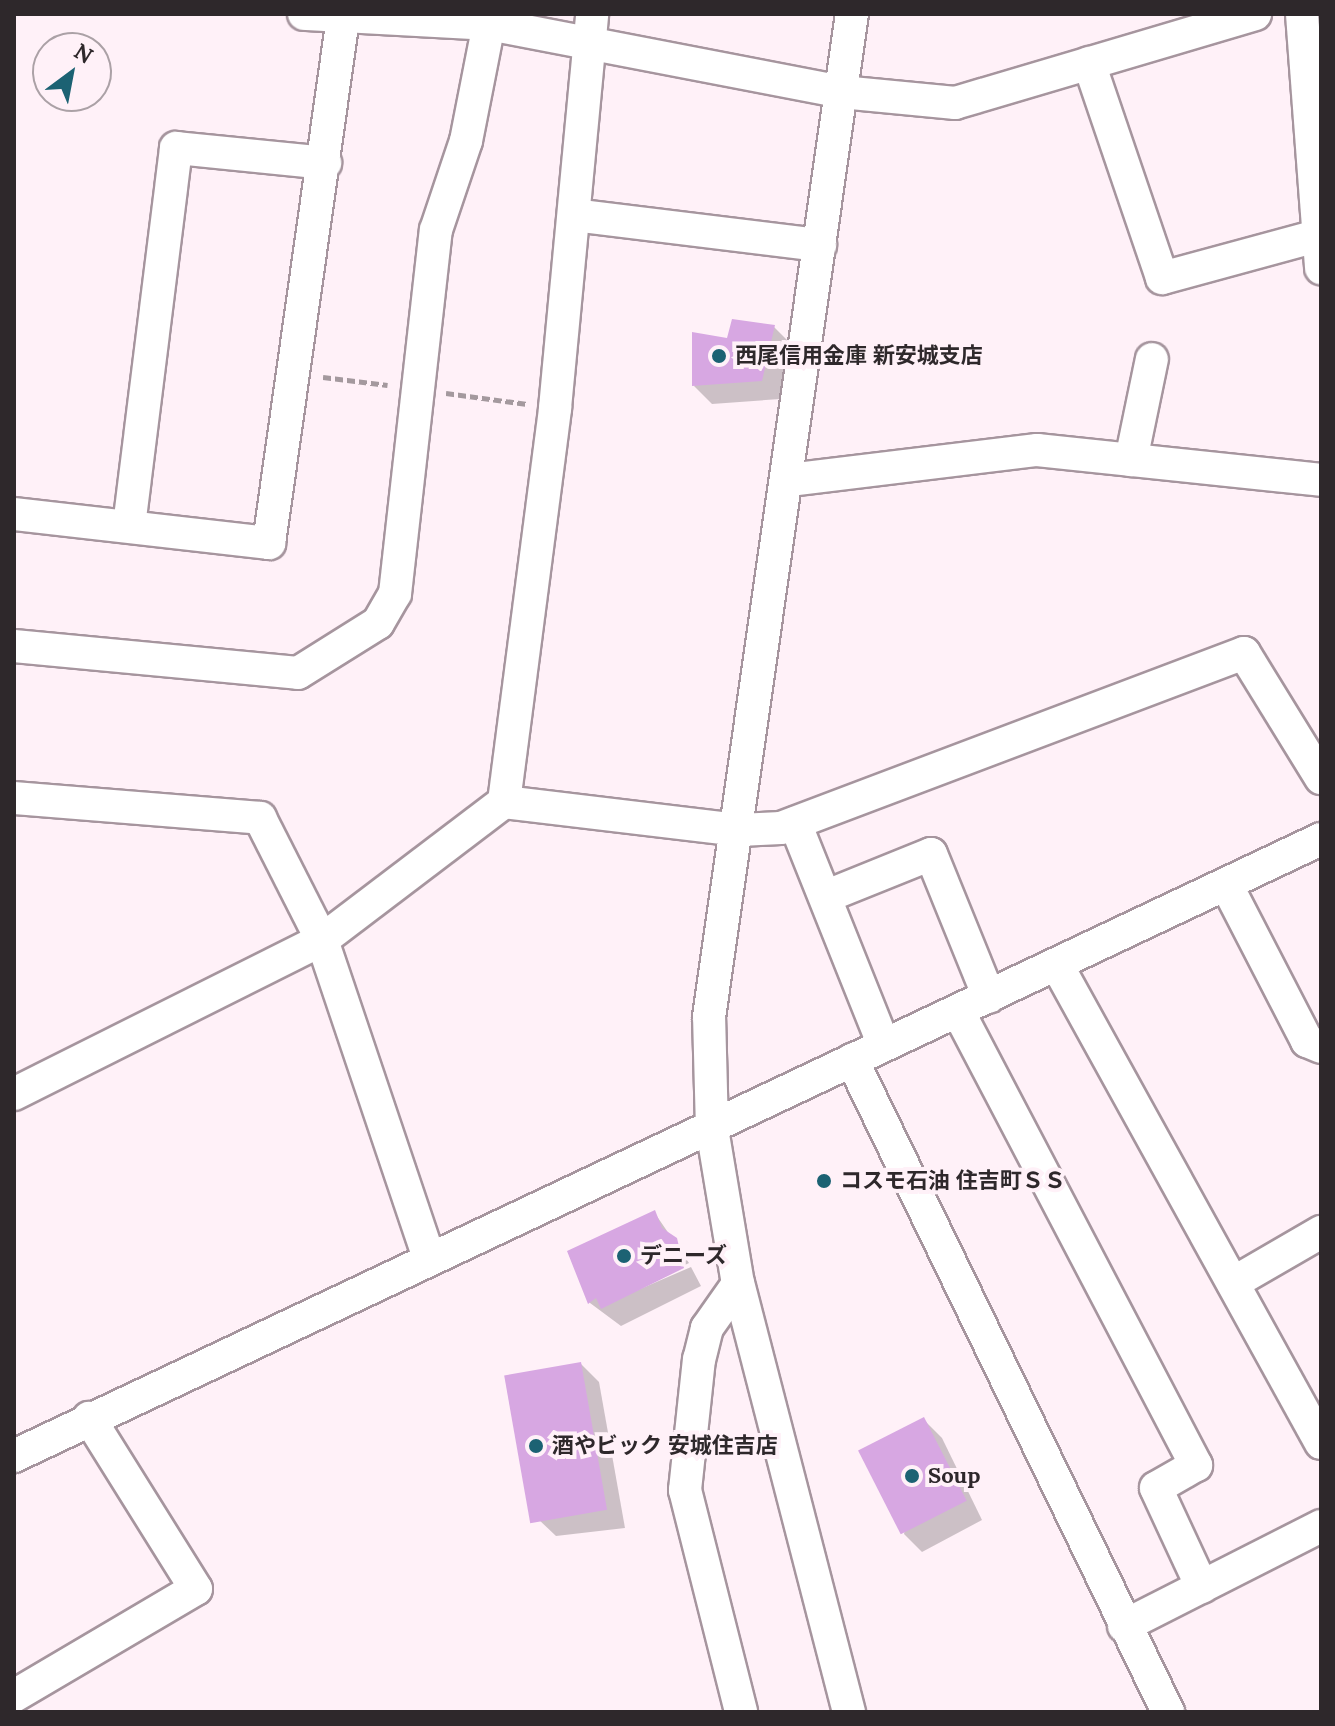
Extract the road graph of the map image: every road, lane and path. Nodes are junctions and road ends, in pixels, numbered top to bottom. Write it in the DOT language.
graph roads {
  1 [pos="304,14"];
  2 [pos="852,14"];
  3 [pos="1255,14"];
  4 [pos="1302,14"];
  5 [pos="343,18"];
  6 [pos="490,19"];
  7 [pos="590,29"];
  8 [pos="1089,63"];
  9 [pos="841,92"];
  10 [pos="325,163"];
  11 [pos="574,215"];
  12 [pos="1317,236"];
  13 [pos="820,245"];
  14 [pos="1321,268"];
  15 [pos="1152,359"];
  16 [pos="1131,460"];
  17 [pos="789,480"];
  18 [pos="1321,480"];
  19 [pos="14,514"];
  20 [pos="129,526"];
  21 [pos="14,646"];
  22 [pos="1321,778"];
  23 [pos="14,798"];
  24 [pos="504,802"];
  25 [pos="795,823"];
  26 [pos="739,830"];
  27 [pos="1321,839"];
  28 [pos="1226,884"];
  29 [pos="827,896"];
  30 [pos="322,940"];
  31 [pos="1057,965"];
  32 [pos="989,997"];
  33 [pos="958,1011"];
  34 [pos="884,1045"];
  35 [pos="1321,1047"];
  36 [pos="852,1060"];
  37 [pos="14,1094"];
  38 [pos="712,1129"];
  39 [pos="1321,1232"];
  40 [pos="429,1258"];
  41 [pos="1233,1283"];
  42 [pos="738,1284"];
  43 [pos="1312,1407"];
  44 [pos="89,1418"];
  45 [pos="1321,1443"];
  46 [pos="14,1456"];
  47 [pos="1321,1526"];
  48 [pos="1202,1587"];
  49 [pos="1124,1626"];
  50 [pos="14,1696"];
  51 [pos="741,1712"];
  52 [pos="849,1712"];
  53 [pos="1168,1712"];
  1 -- 5 [label="street"];
  2 -- 9 [label="street"];
  3 -- 8 [label="street"];
  4 -- 12 [label="street"];
  5 -- 6 [label="street"];
  5 -- 10 [label="street"];
  6 -- 7 [label="street"];
  6 -- 21 [label="street"];
  7 -- 9 [label="street"];
  7 -- 11 [label="street"];
  8 -- 9 [label="street"];
  8 -- 12 [label="street"];
  9 -- 13 [label="street"];
  10 -- 20 [label="street"];
  10 -- 20 [label="street"];
  11 -- 13 [label="street"];
  11 -- 24 [label="street"];
  12 -- 14 [label="street"];
  13 -- 17 [label="street"];
  15 -- 16 [label="street"];
  16 -- 17 [label="street"];
  16 -- 18 [label="street"];
  17 -- 26 [label="street"];
  19 -- 20 [label="street"];
  22 -- 25 [label="street"];
  23 -- 30 [label="street"];
  24 -- 26 [label="street"];
  24 -- 30 [label="street"];
  25 -- 26 [label="street"];
  25 -- 29 [label="street"];
  26 -- 38 [label="street"];
  27 -- 28 [label="street"];
  28 -- 31 [label="street"];
  28 -- 35 [label="street"];
  29 -- 32 [label="street"];
  29 -- 34 [label="street"];
  30 -- 37 [label="street"];
  30 -- 40 [label="street"];
  31 -- 32 [label="street"];
  31 -- 41 [label="street"];
  32 -- 33 [label="street"];
  33 -- 34 [label="street"];
  33 -- 48 [label="street"];
  34 -- 36 [label="street"];
  36 -- 38 [label="street"];
  36 -- 49 [label="street"];
  38 -- 40 [label="street"];
  38 -- 42 [label="street"];
  39 -- 41 [label="street"];
  40 -- 44 [label="street"];
  41 -- 43 [label="street"];
  42 -- 51 [label="street"];
  42 -- 52 [label="street"];
  43 -- 45 [label="street"];
  44 -- 46 [label="street"];
  44 -- 50 [label="street"];
  47 -- 48 [label="street"];
  48 -- 49 [label="street"];
  49 -- 53 [label="street"];
}
